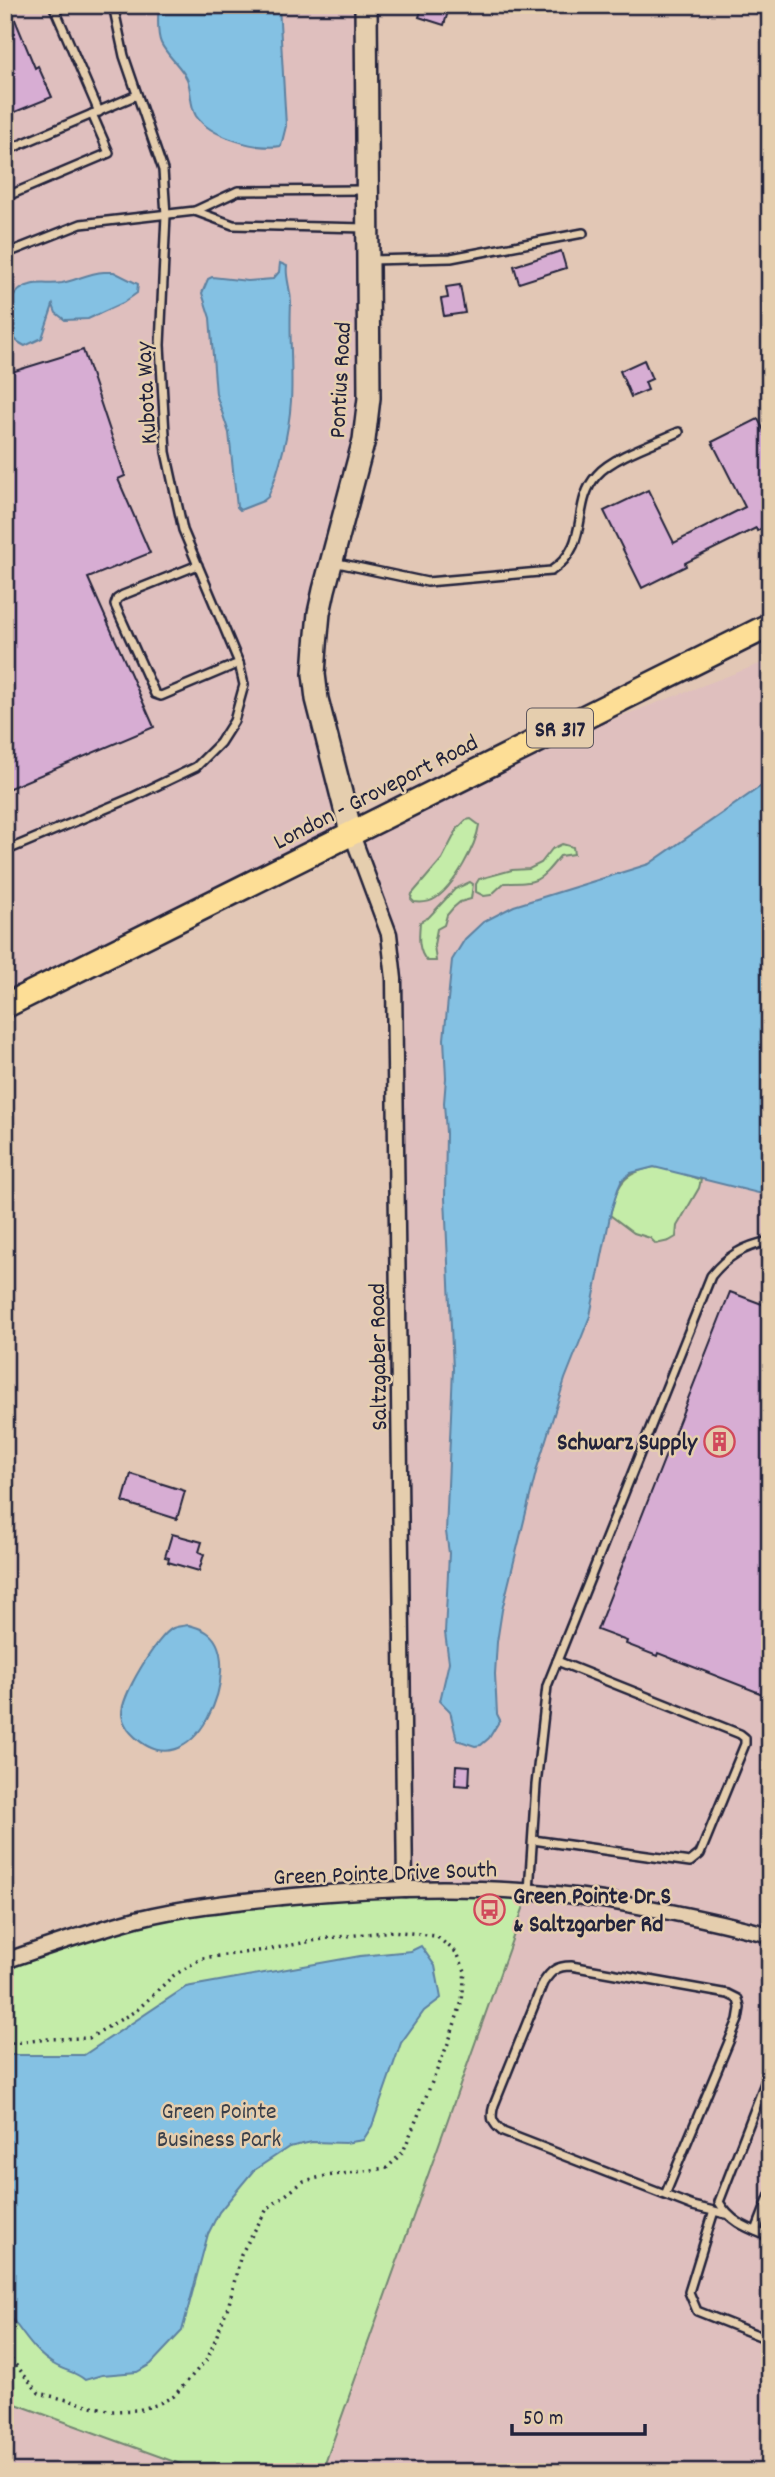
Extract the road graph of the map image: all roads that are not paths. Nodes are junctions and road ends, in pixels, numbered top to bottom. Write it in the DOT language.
graph roads {
  1 [pos="53,5"];
  2 [pos="113,5"];
  3 [pos="366,5"];
  4 [pos="137,95"];
  5 [pos="95,113"];
  6 [pos="5,151"];
  7 [pos="368,190"];
  8 [pos="5,197"];
  9 [pos="195,211"];
  10 [pos="166,215"];
  11 [pos="369,228"];
  12 [pos="583,233"];
  13 [pos="5,254"];
  14 [pos="369,260"];
  15 [pos="679,432"];
  16 [pos="332,562"];
  17 [pos="198,565"];
  18 [pos="770,625"];
  19 [pos="239,663"];
  20 [pos="351,832"];
  21 [pos="5,851"];
  22 [pos="5,1006"];
  23 [pos="770,1241"];
  24 [pos="556,1661"];
  25 [pos="533,1839"];
  26 [pos="405,1889"];
  27 [pos="529,1892"];
  28 [pos="770,1935"];
  29 [pos="5,1961"];
  30 [pos="770,2070"];
  31 [pos="665,2195"];
  32 [pos="770,2195"];
  33 [pos="714,2211"];
  34 [pos="726,2214"];
  35 [pos="756,2231"];
  36 [pos="770,2237"];
  37 [pos="770,2340"];
  1 -- 5 [label="lane"];
  2 -- 4 [label="lane, Kubota Way"];
  3 -- 7 [label="street, Pontius Road"];
  4 -- 5 [label="lane"];
  4 -- 10 [label="lane, Kubota Way"];
  5 -- 6 [label="lane"];
  5 -- 8 [label="lane"];
  7 -- 9 [label="lane"];
  7 -- 11 [label="street, Pontius Road"];
  9 -- 10 [label="lane"];
  9 -- 11 [label="lane"];
  10 -- 13 [label="lane"];
  10 -- 17 [label="lane, Kubota Way"];
  11 -- 14 [label="street, Pontius Road"];
  12 -- 14 [label="lane"];
  14 -- 16 [label="street, Pontius Road"];
  15 -- 16 [label="lane"];
  16 -- 20 [label="street, Pontius Road"];
  17 -- 19 [label="lane, Kubota Way"];
  17 -- 19 [label="lane"];
  18 -- 20 [label="main road, London - Groveport Road / SR 317"];
  19 -- 21 [label="lane, Kubota Way"];
  20 -- 22 [label="main road, London - Groveport Road / SR 317"];
  20 -- 26 [label="street, Saltzgaber Road"];
  23 -- 24 [label="lane"];
  24 -- 25 [label="lane"];
  24 -- 25 [label="lane"];
  25 -- 27 [label="lane"];
  26 -- 27 [label="street, Green Pointe Drive South"];
  26 -- 29 [label="street, Green Pointe Drive South"];
  27 -- 28 [label="street, Green Pointe Drive South"];
  30 -- 34 [label="lane"];
  31 -- 31 [label="lane"];
  31 -- 33 [label="lane"];
  32 -- 35 [label="lane"];
  33 -- 34 [label="lane"];
  33 -- 37 [label="lane"];
  34 -- 35 [label="lane"];
  35 -- 36 [label="lane"];
}
